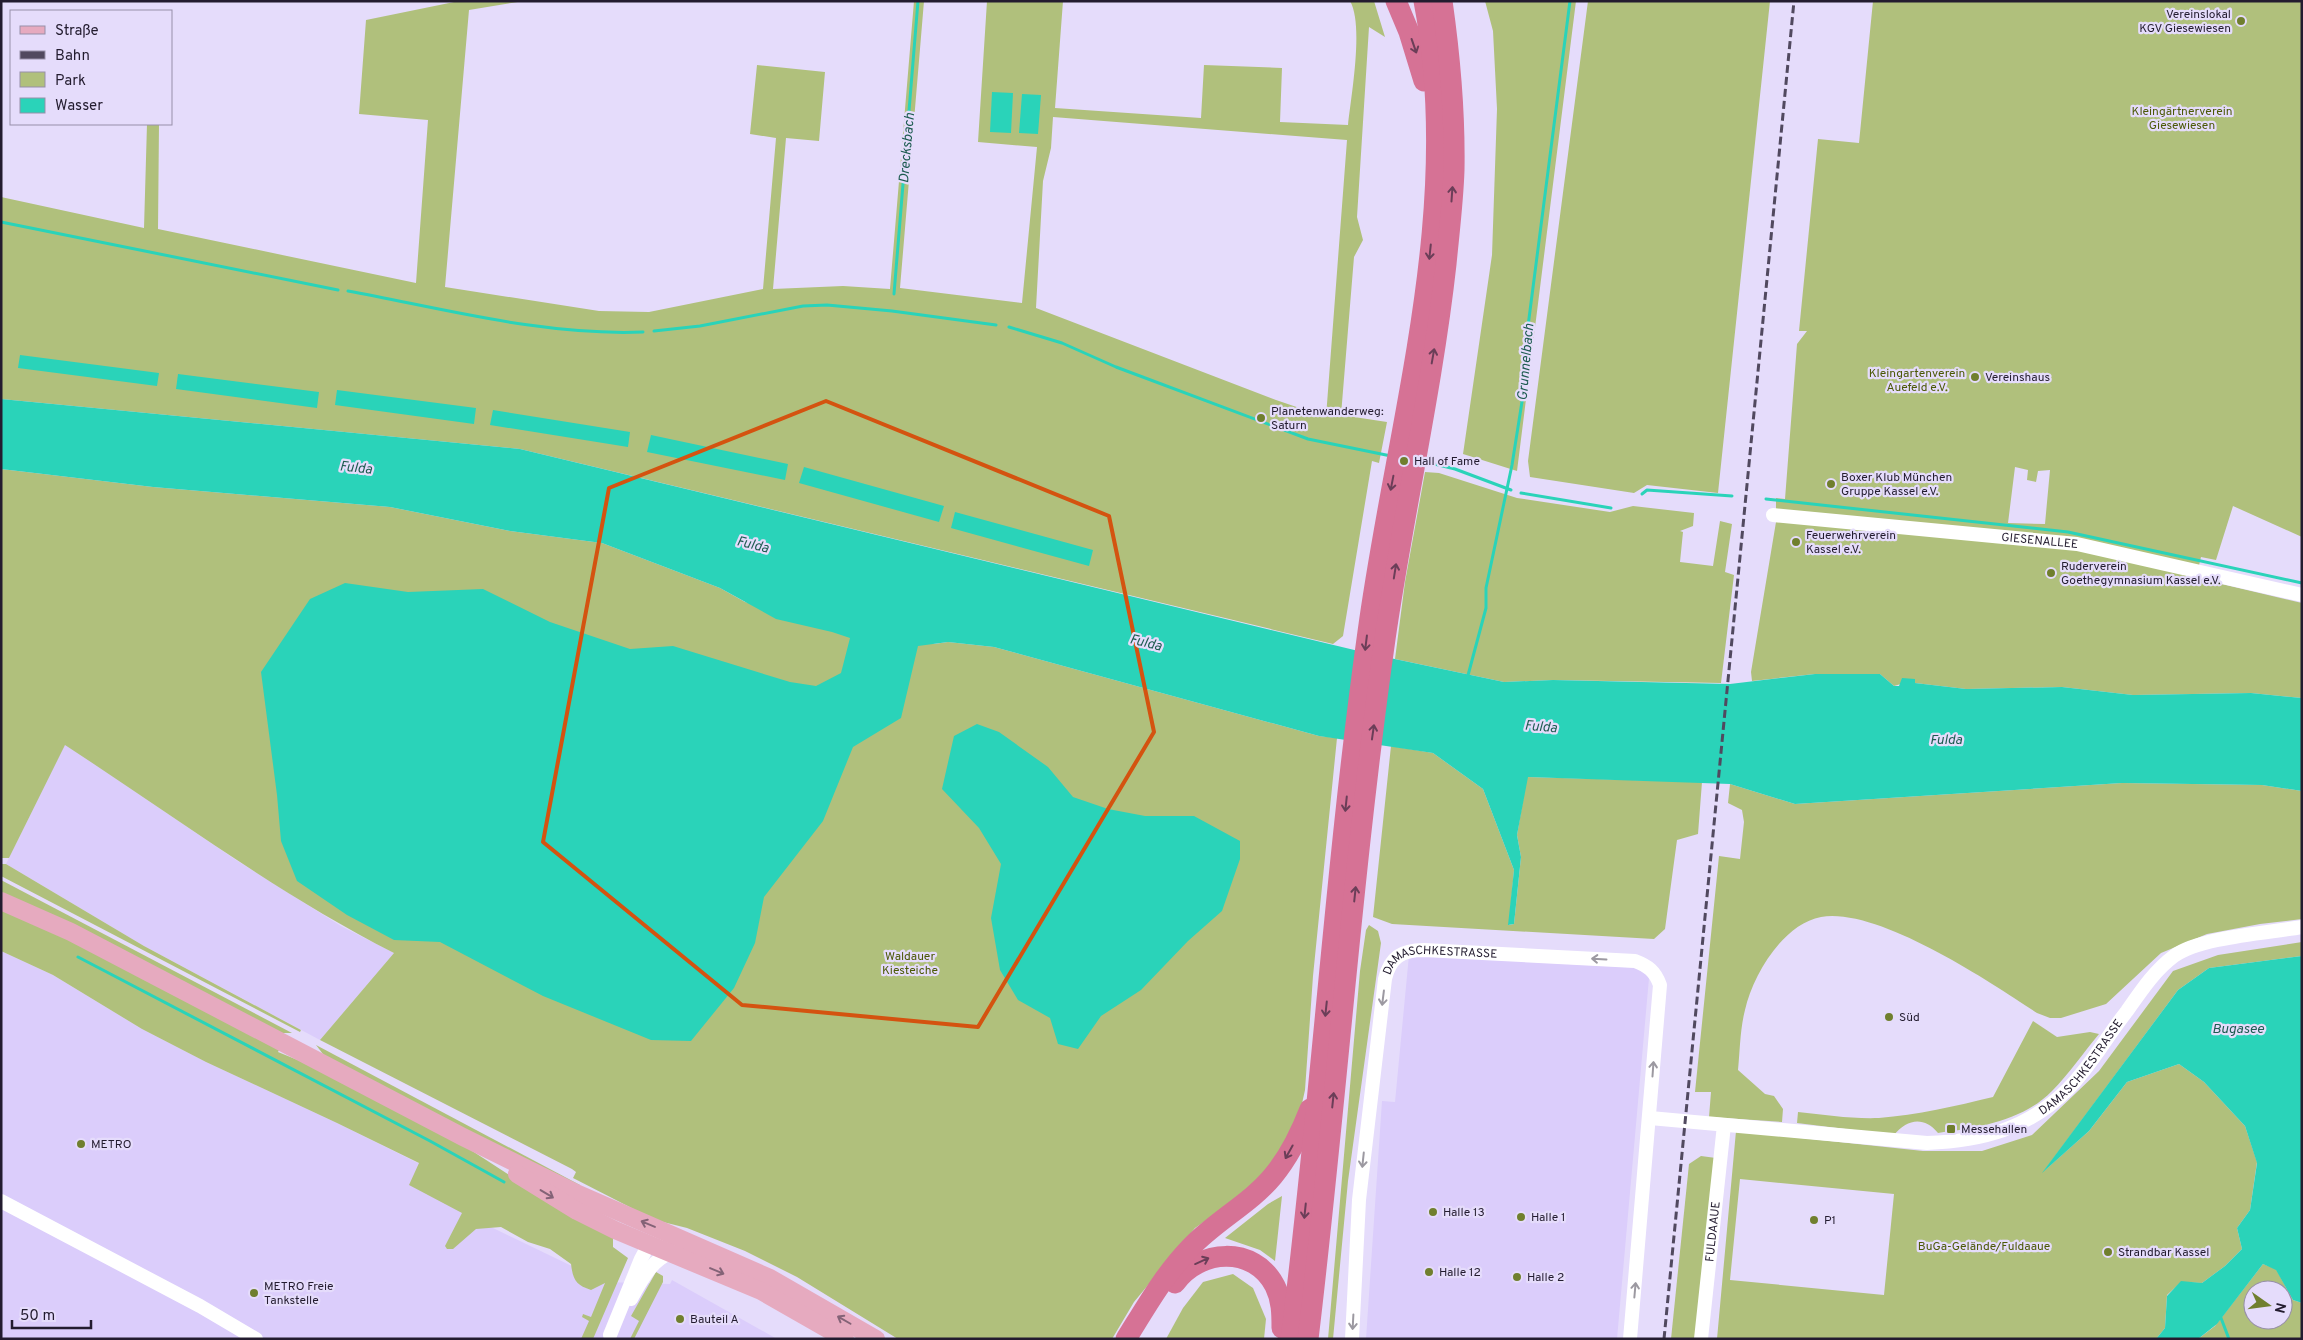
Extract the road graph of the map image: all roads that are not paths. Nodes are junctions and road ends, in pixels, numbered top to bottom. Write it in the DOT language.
graph roads {
  1 [pos="1396,1"];
  2 [pos="1424,1"];
  3 [pos="1442,1"];
  4 [pos="1436,122"];
  5 [pos="1416,402"];
  6 [pos="1773,515"];
  7 [pos="2302,596"];
  8 [pos="1,901"];
  9 [pos="2302,927"];
  10 [pos="1342,943"];
  11 [pos="1320,1075"];
  12 [pos="1650,1118"];
  13 [pos="1724,1125"];
  14 [pos="463,1138"];
  15 [pos="1,1201"];
  16 [pos="693,1243"];
  17 [pos="649,1244"];
  18 [pos="672,1252"];
  19 [pos="1318,1253"];
  20 [pos="609,1337"];
  21 [pos="256,1339"];
  22 [pos="844,1339"];
  23 [pos="876,1339"];
  24 [pos="1126,1339"];
  25 [pos="1140,1339"];
  26 [pos="1282,1339"];
  27 [pos="1291,1339"];
  28 [pos="1308,1339"];
  29 [pos="1319,1339"];
  30 [pos="1352,1339"];
  31 [pos="1630,1339"];
  32 [pos="1701,1339"];
  1 -- 4 [label="highway, one-way"];
  2 -- 4 [label="highway"];
  5 -- 3 [label="highway, one-way"];
  4 -- 5 [label="highway, one-way"];
  5 -- 10 [label="highway"];
  6 -- 7 [label="street, GIESENALLEE"];
  8 -- 14 [label="main road"];
  9 -- 13 [label="street, DAMASCHKESTRASSE"];
  10 -- 11 [label="highway, one-way"];
  19 -- 10 [label="highway, one-way"];
  11 -- 24 [label="highway, one-way"];
  11 -- 27 [label="highway, one-way"];
  12 -- 13 [label="street, DAMASCHKESTRASSE"];
  12 -- 30 [label="street, DAMASCHKESTRASSE, one-way"];
  31 -- 12 [label="street, DAMASCHKESTRASSE, one-way"];
  13 -- 32 [label="street, FULDAAUE"];
  16 -- 14 [label="main road, one-way"];
  14 -- 17 [label="main road, one-way"];
  15 -- 21 [label="street"];
  16 -- 17 [label="street"];
  23 -- 16 [label="main road, one-way"];
  17 -- 18 [label="main road"];
  17 -- 20 [label="street"];
  18 -- 20 [label="street"];
  18 -- 22 [label="main road, one-way"];
  19 -- 28 [label="highway"];
  19 -- 29 [label="highway"];
  25 -- 26 [label="highway, one-way"];
}
